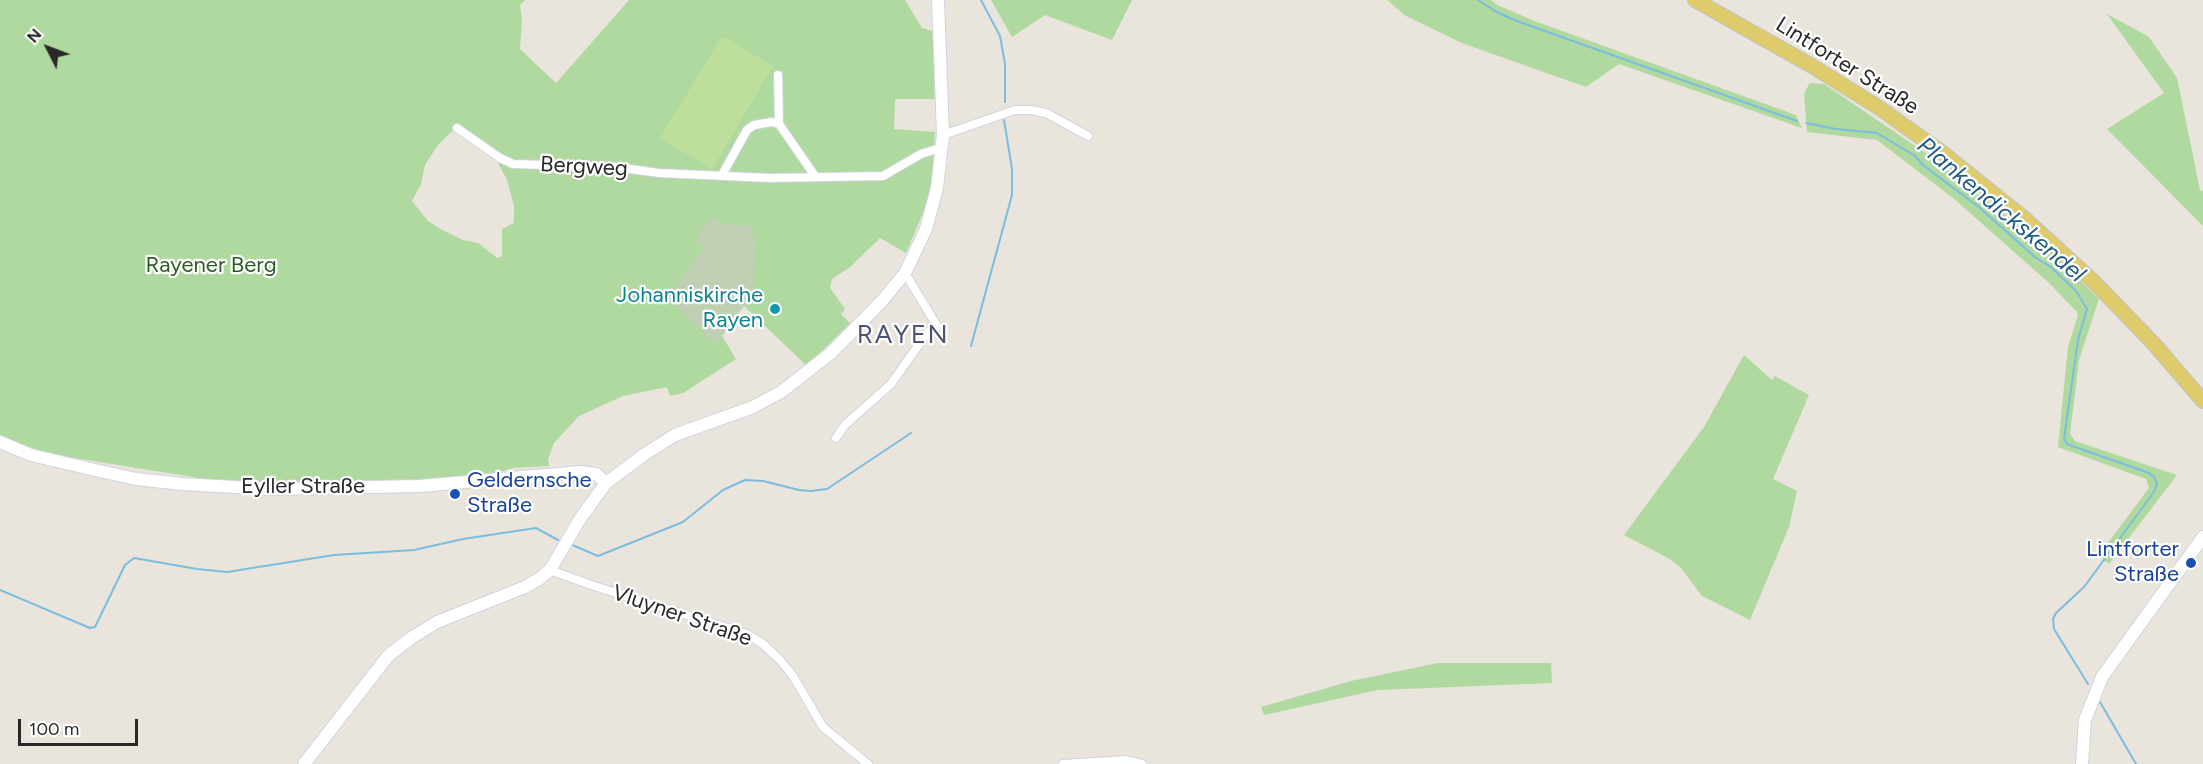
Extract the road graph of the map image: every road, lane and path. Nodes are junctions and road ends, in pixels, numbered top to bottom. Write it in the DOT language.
graph roads {
  1 [pos="938,0"];
  2 [pos="1695,0"];
  3 [pos="777,75"];
  4 [pos="779,124"];
  5 [pos="457,128"];
  6 [pos="1088,136"];
  7 [pos="943,141"];
  8 [pos="722,175"];
  9 [pos="815,176"];
  10 [pos="905,273"];
  11 [pos="2203,401"];
  12 [pos="836,438"];
  13 [pos="0,442"];
  14 [pos="606,483"];
  15 [pos="2203,537"];
  16 [pos="550,570"];
  17 [pos="304,764"];
  18 [pos="868,764"];
  19 [pos="1063,764"];
  20 [pos="1142,764"];
  21 [pos="2082,764"];
  1 -- 7 [label="main road"];
  2 -- 11 [label="main road, Lintforter Straße"];
  3 -- 4 [label="street"];
  4 -- 8 [label="street"];
  4 -- 9 [label="street"];
  5 -- 8 [label="street, Bergweg"];
  6 -- 7 [label="street"];
  7 -- 9 [label="street, Bergweg"];
  7 -- 10 [label="main road"];
  8 -- 9 [label="street, Bergweg"];
  10 -- 12 [label="street"];
  10 -- 14 [label="main road"];
  13 -- 14 [label="main road, Eyller Straße"];
  14 -- 16 [label="main road"];
  15 -- 21 [label="main road"];
  16 -- 17 [label="main road"];
  16 -- 18 [label="street, Vluyner Straße"];
  19 -- 20 [label="street"];
}
